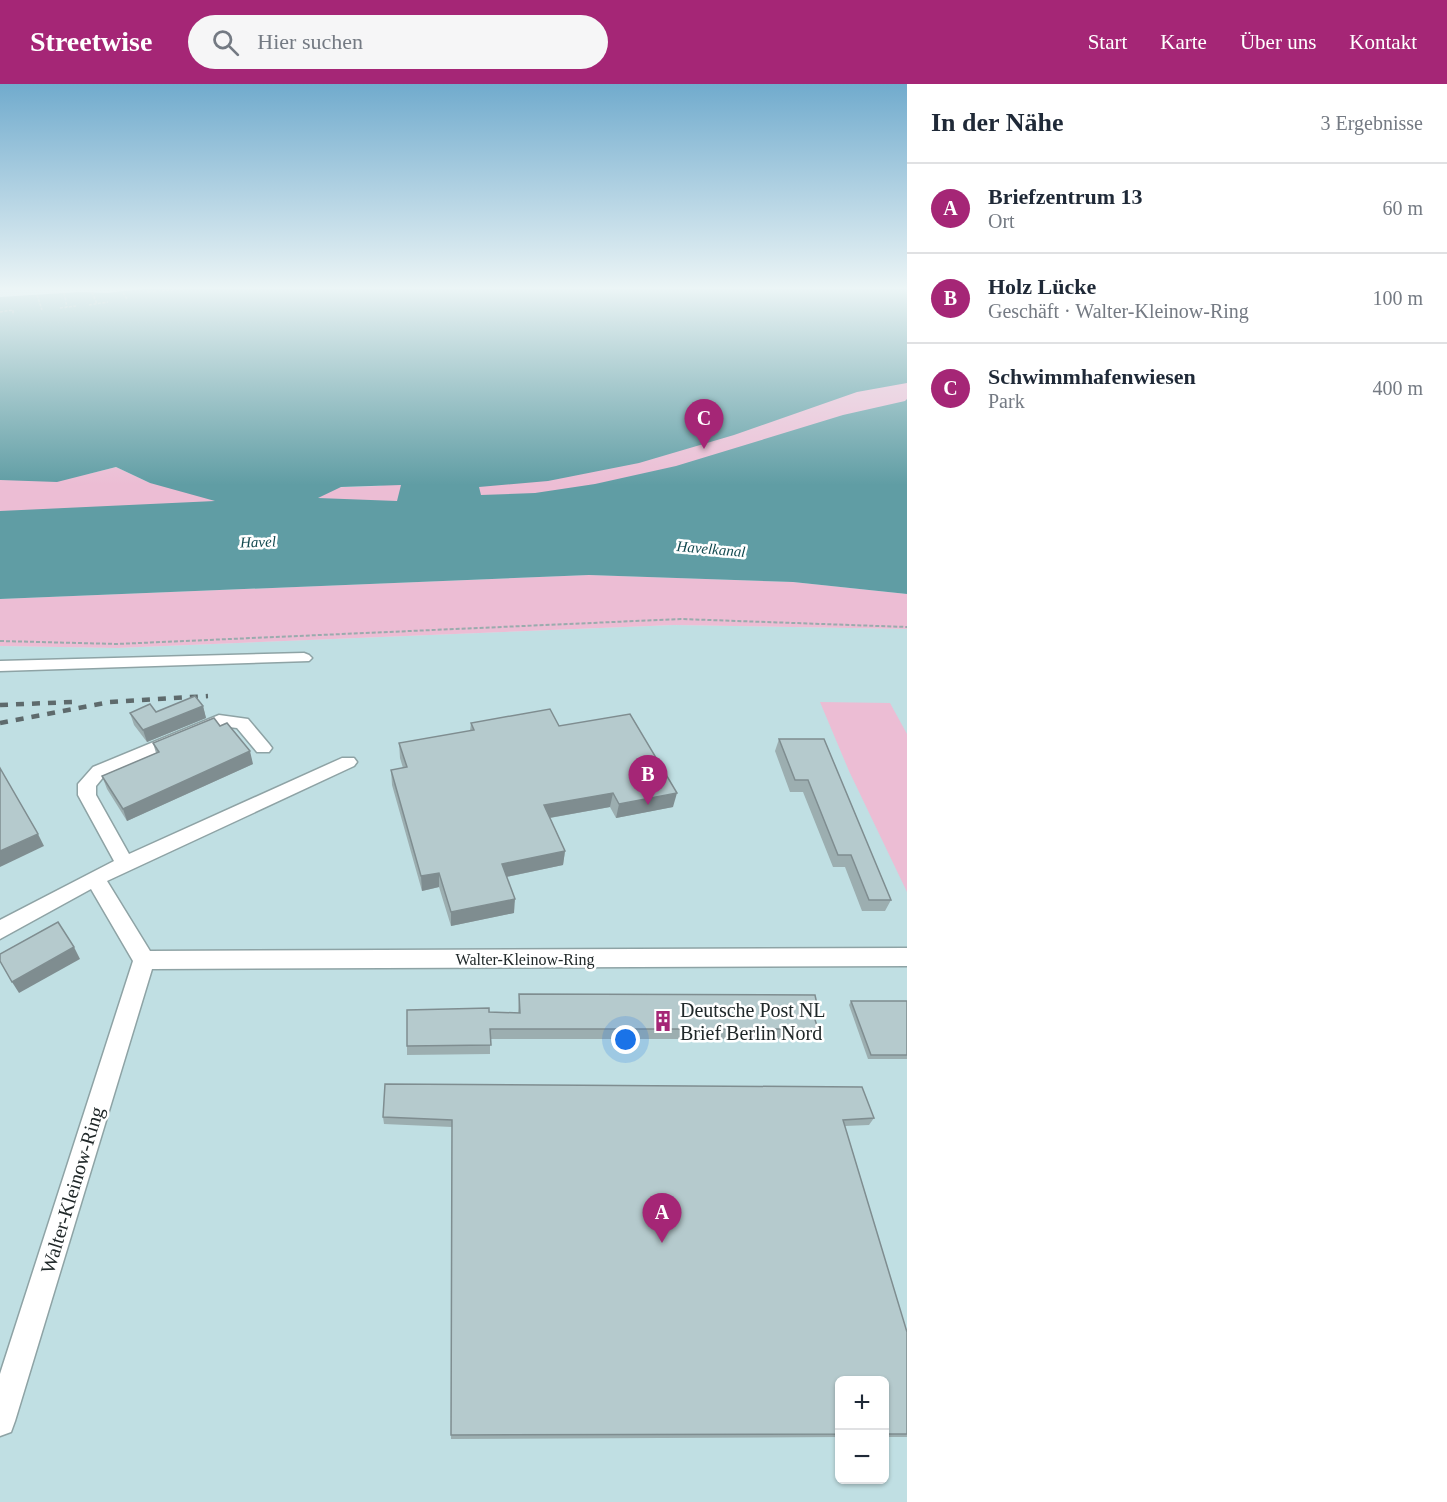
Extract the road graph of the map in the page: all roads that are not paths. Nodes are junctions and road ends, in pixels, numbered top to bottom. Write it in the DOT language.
graph roads {
  1 [pos="304,658"];
  2 [pos="0,666"];
  3 [pos="263,748"];
  4 [pos="348,762"];
  5 [pos="126,864"];
  6 [pos="95,878"];
  7 [pos="0,930"];
  8 [pos="907,957"];
  9 [pos="144,960"];
  10 [pos="0,1421"];
  1 -- 2 [label="street"];
  3 -- 5 [label="street"];
  4 -- 5 [label="street"];
  5 -- 6 [label="street"];
  6 -- 7 [label="street"];
  6 -- 9 [label="street"];
  8 -- 9 [label="street, Walter-Kleinow-Ring"];
  9 -- 10 [label="street, Walter-Kleinow-Ring"];
}
